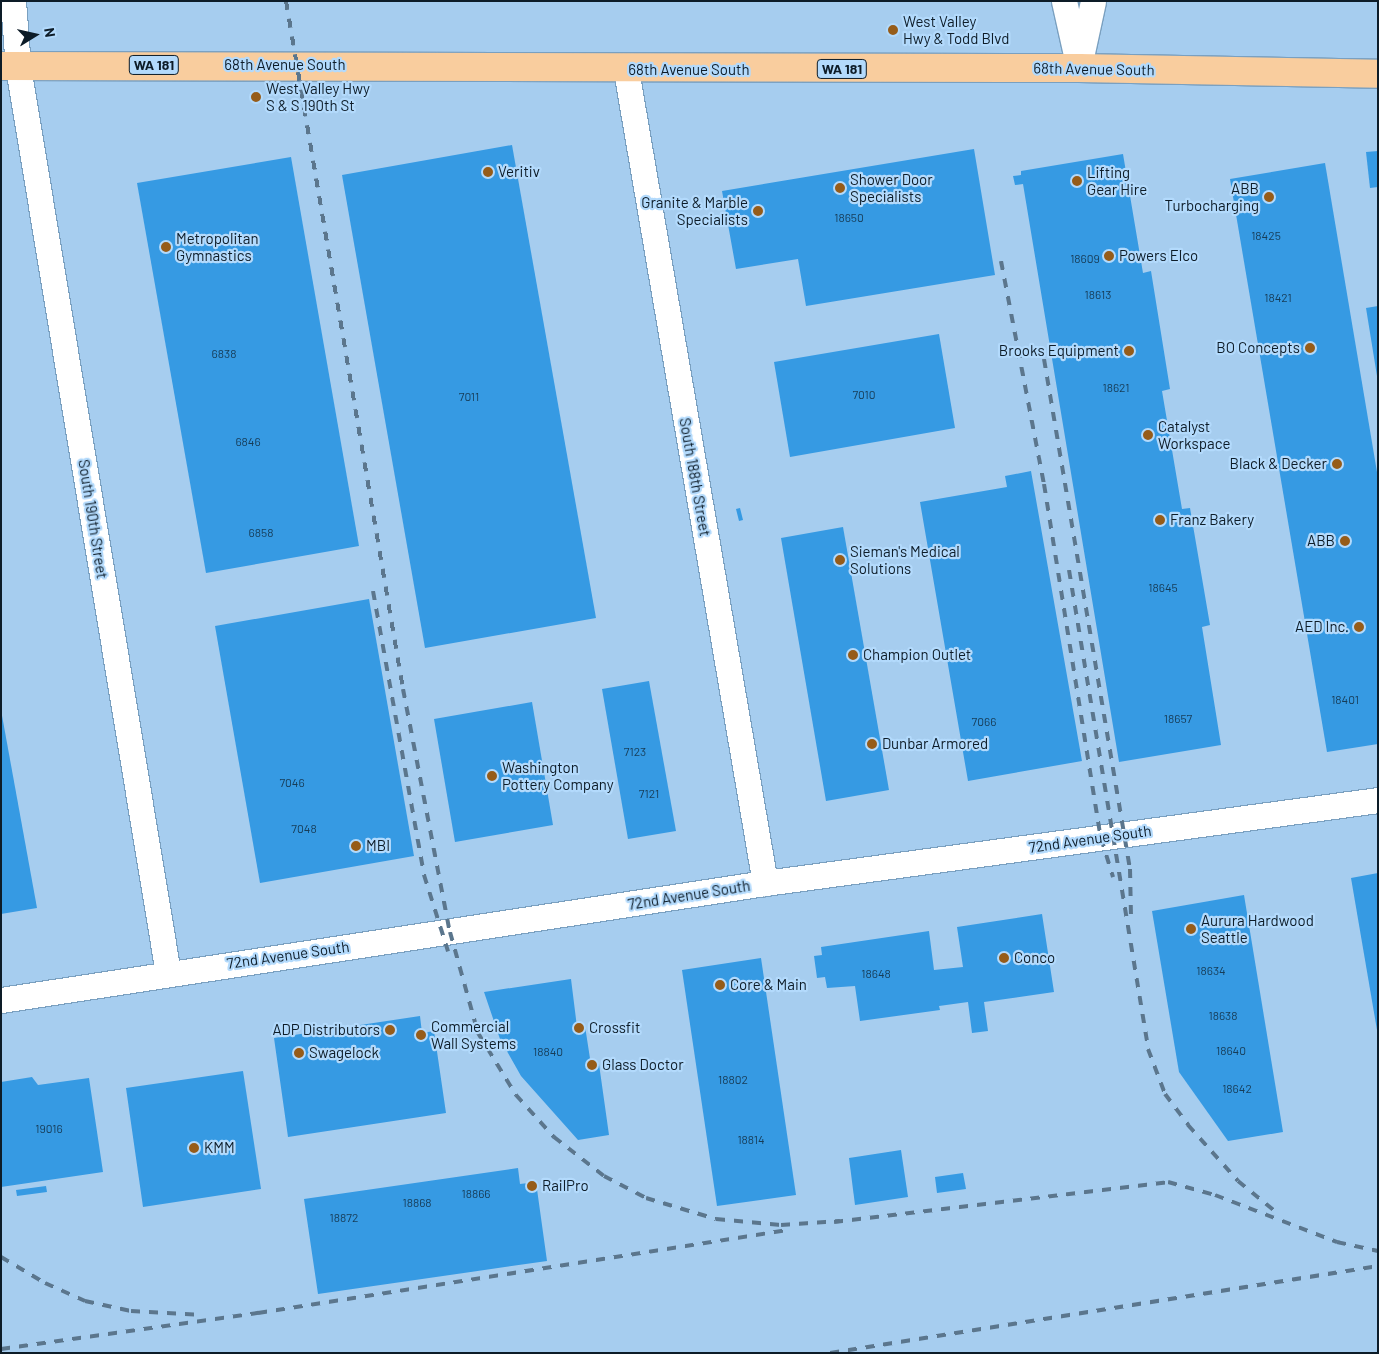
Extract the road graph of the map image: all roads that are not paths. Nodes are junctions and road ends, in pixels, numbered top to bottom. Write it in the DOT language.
graph roads {
  1 [pos="13,1"];
  2 [pos="1064,1"];
  3 [pos="1094,1"];
  4 [pos="1,46"];
  5 [pos="10,66"];
  6 [pos="1079,68"];
  7 [pos="626,70"];
  8 [pos="1378,74"];
  9 [pos="1378,800"];
  10 [pos="765,884"];
  11 [pos="168,972"];
  12 [pos="1,1000"];
  1 -- 5 [label="street, South 190th Street"];
  2 -- 6 [label="street"];
  3 -- 6 [label="street"];
  4 -- 5 [label="street"];
  5 -- 7 [label="main road, 68th Avenue South / WA 181"];
  5 -- 11 [label="street, South 190th Street"];
  6 -- 7 [label="main road, 68th Avenue South / WA 181"];
  6 -- 8 [label="main road, 68th Avenue South / WA 181"];
  7 -- 10 [label="street, South 188th Street"];
  9 -- 10 [label="street, 72nd Avenue South"];
  10 -- 11 [label="street, 72nd Avenue South"];
  11 -- 12 [label="street, 72nd Avenue South"];
}
